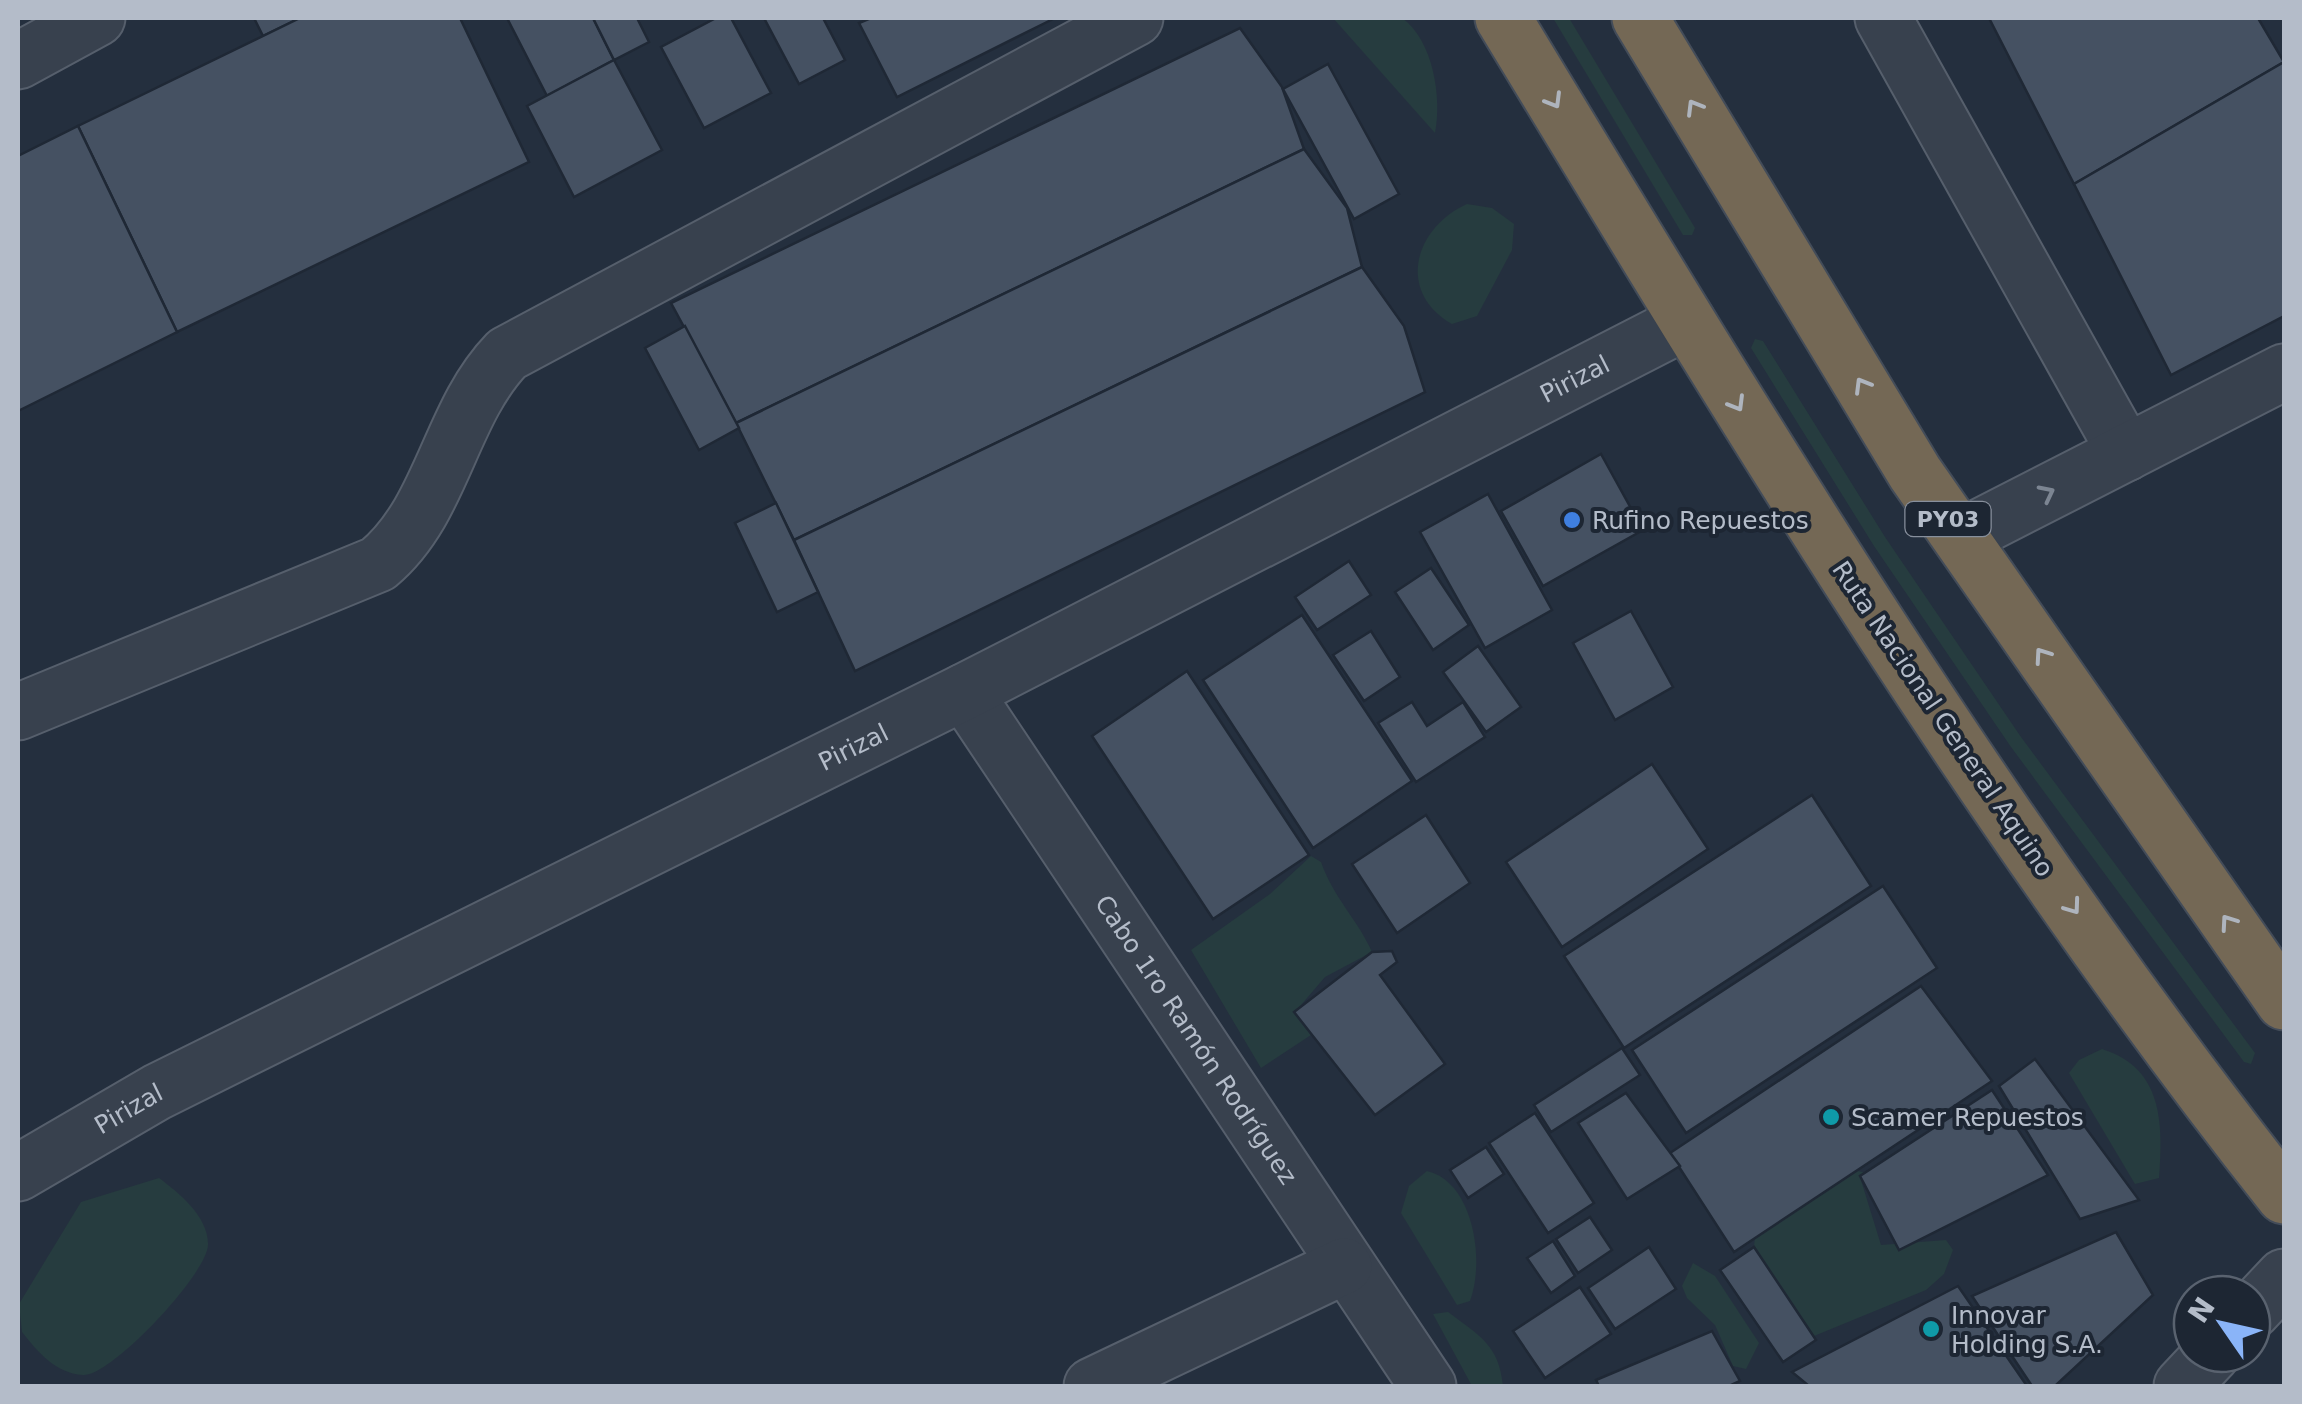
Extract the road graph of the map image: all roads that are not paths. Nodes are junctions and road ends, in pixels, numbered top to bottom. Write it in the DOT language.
graph roads {
  1 [pos="97,18"];
  2 [pos="1134,18"];
  3 [pos="1503,18"];
  4 [pos="1640,18"];
  5 [pos="1883,18"];
  6 [pos="18,61"];
  7 [pos="1686,321"];
  8 [pos="2284,372"];
  9 [pos="2126,453"];
  10 [pos="1960,537"];
  11 [pos="964,692"];
  12 [pos="18,712"];
  13 [pos="2284,1002"];
  14 [pos="18,1172"];
  15 [pos="2284,1196"];
  16 [pos="1344,1266"];
  17 [pos="1092,1386"];
  18 [pos="1428,1386"];
  1 -- 6 [label="street"];
  2 -- 12 [label="street"];
  3 -- 7 [label="highway, Ruta Nacional General Aquino, one-way"];
  10 -- 4 [label="highway, PY03, one-way"];
  5 -- 9 [label="street"];
  7 -- 11 [label="street, Pirizal"];
  7 -- 15 [label="highway, Ruta Nacional General Aquino, one-way"];
  8 -- 9 [label="street"];
  10 -- 9 [label="street, one-way"];
  13 -- 10 [label="highway, PY03, one-way"];
  11 -- 14 [label="street, Pirizal"];
  11 -- 16 [label="street, Cabo 1ro Ramón Rodríguez"];
  16 -- 17 [label="street"];
  16 -- 18 [label="street, Cabo 1ro Ramón Rodríguez"];
}
